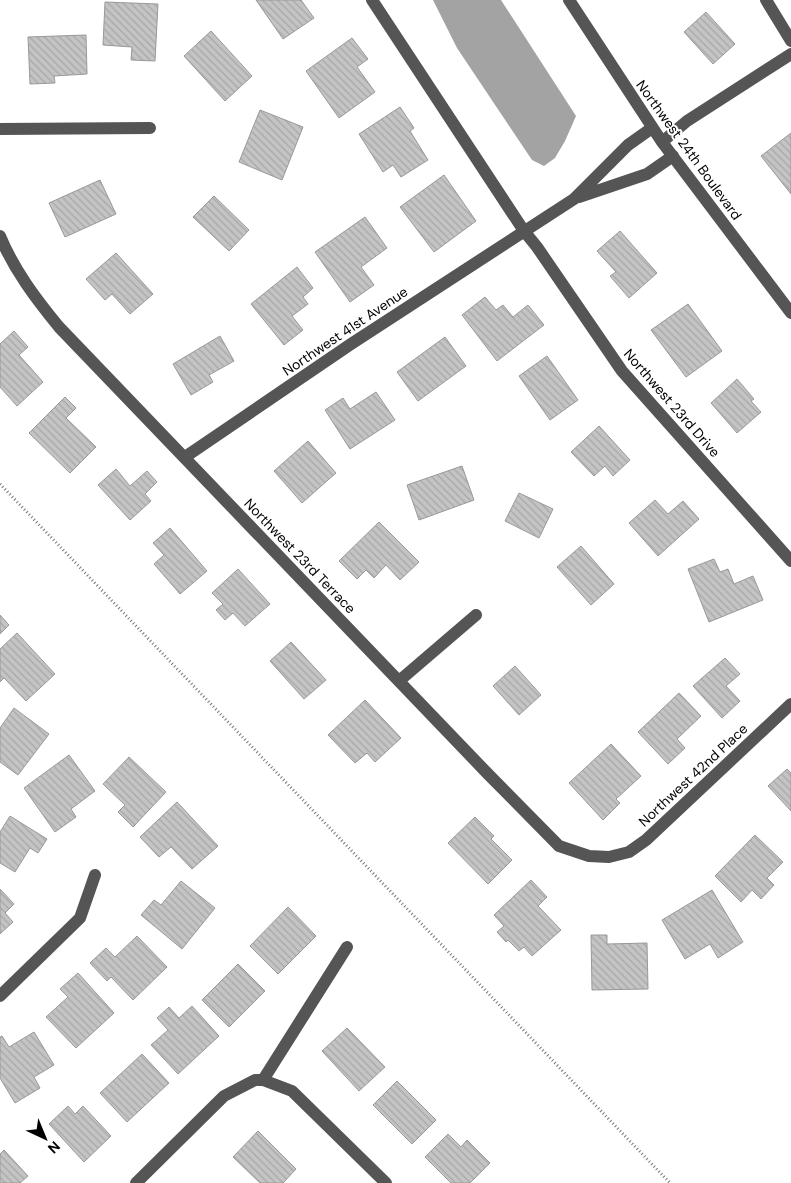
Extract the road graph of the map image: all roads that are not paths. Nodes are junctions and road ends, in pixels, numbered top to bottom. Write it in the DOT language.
graph roads {
  1 [pos="372,0"];
  2 [pos="569,0"];
  3 [pos="766,0"];
  4 [pos="791,40"];
  5 [pos="791,54"];
  6 [pos="150,128"];
  7 [pos="652,128"];
  8 [pos="0,129"];
  9 [pos="662,142"];
  10 [pos="672,156"];
  11 [pos="574,199"];
  12 [pos="524,231"];
  13 [pos="0,236"];
  14 [pos="791,313"];
  15 [pos="184,457"];
  16 [pos="791,561"];
  17 [pos="476,615"];
  18 [pos="399,681"];
  19 [pos="791,704"];
  20 [pos="609,857"];
  21 [pos="95,875"];
  22 [pos="346,947"];
  23 [pos="0,996"];
  24 [pos="262,1080"];
  25 [pos="136,1183"];
  26 [pos="386,1183"];
  1 -- 12 [label="street, Northwest 23rd Drive"];
  2 -- 7 [label="street, Northwest 24th Boulevard"];
  3 -- 4 [label="street"];
  5 -- 9 [label="street"];
  6 -- 8 [label="street"];
  7 -- 9 [label="street, Northwest 24th Boulevard"];
  7 -- 11 [label="street"];
  9 -- 10 [label="street, Northwest 24th Boulevard"];
  10 -- 11 [label="street"];
  10 -- 14 [label="street, Northwest 24th Boulevard"];
  11 -- 12 [label="street"];
  12 -- 15 [label="street, Northwest 41st Avenue"];
  12 -- 16 [label="street, Northwest 23rd Drive"];
  13 -- 15 [label="street, Northwest 23rd Terrace"];
  15 -- 18 [label="street, Northwest 23rd Terrace"];
  17 -- 18 [label="street"];
  18 -- 20 [label="street, Northwest 23rd Terrace"];
  19 -- 20 [label="street, Northwest 42nd Place"];
  21 -- 23 [label="street"];
  22 -- 24 [label="street"];
  24 -- 25 [label="street"];
  24 -- 26 [label="street"];
}
